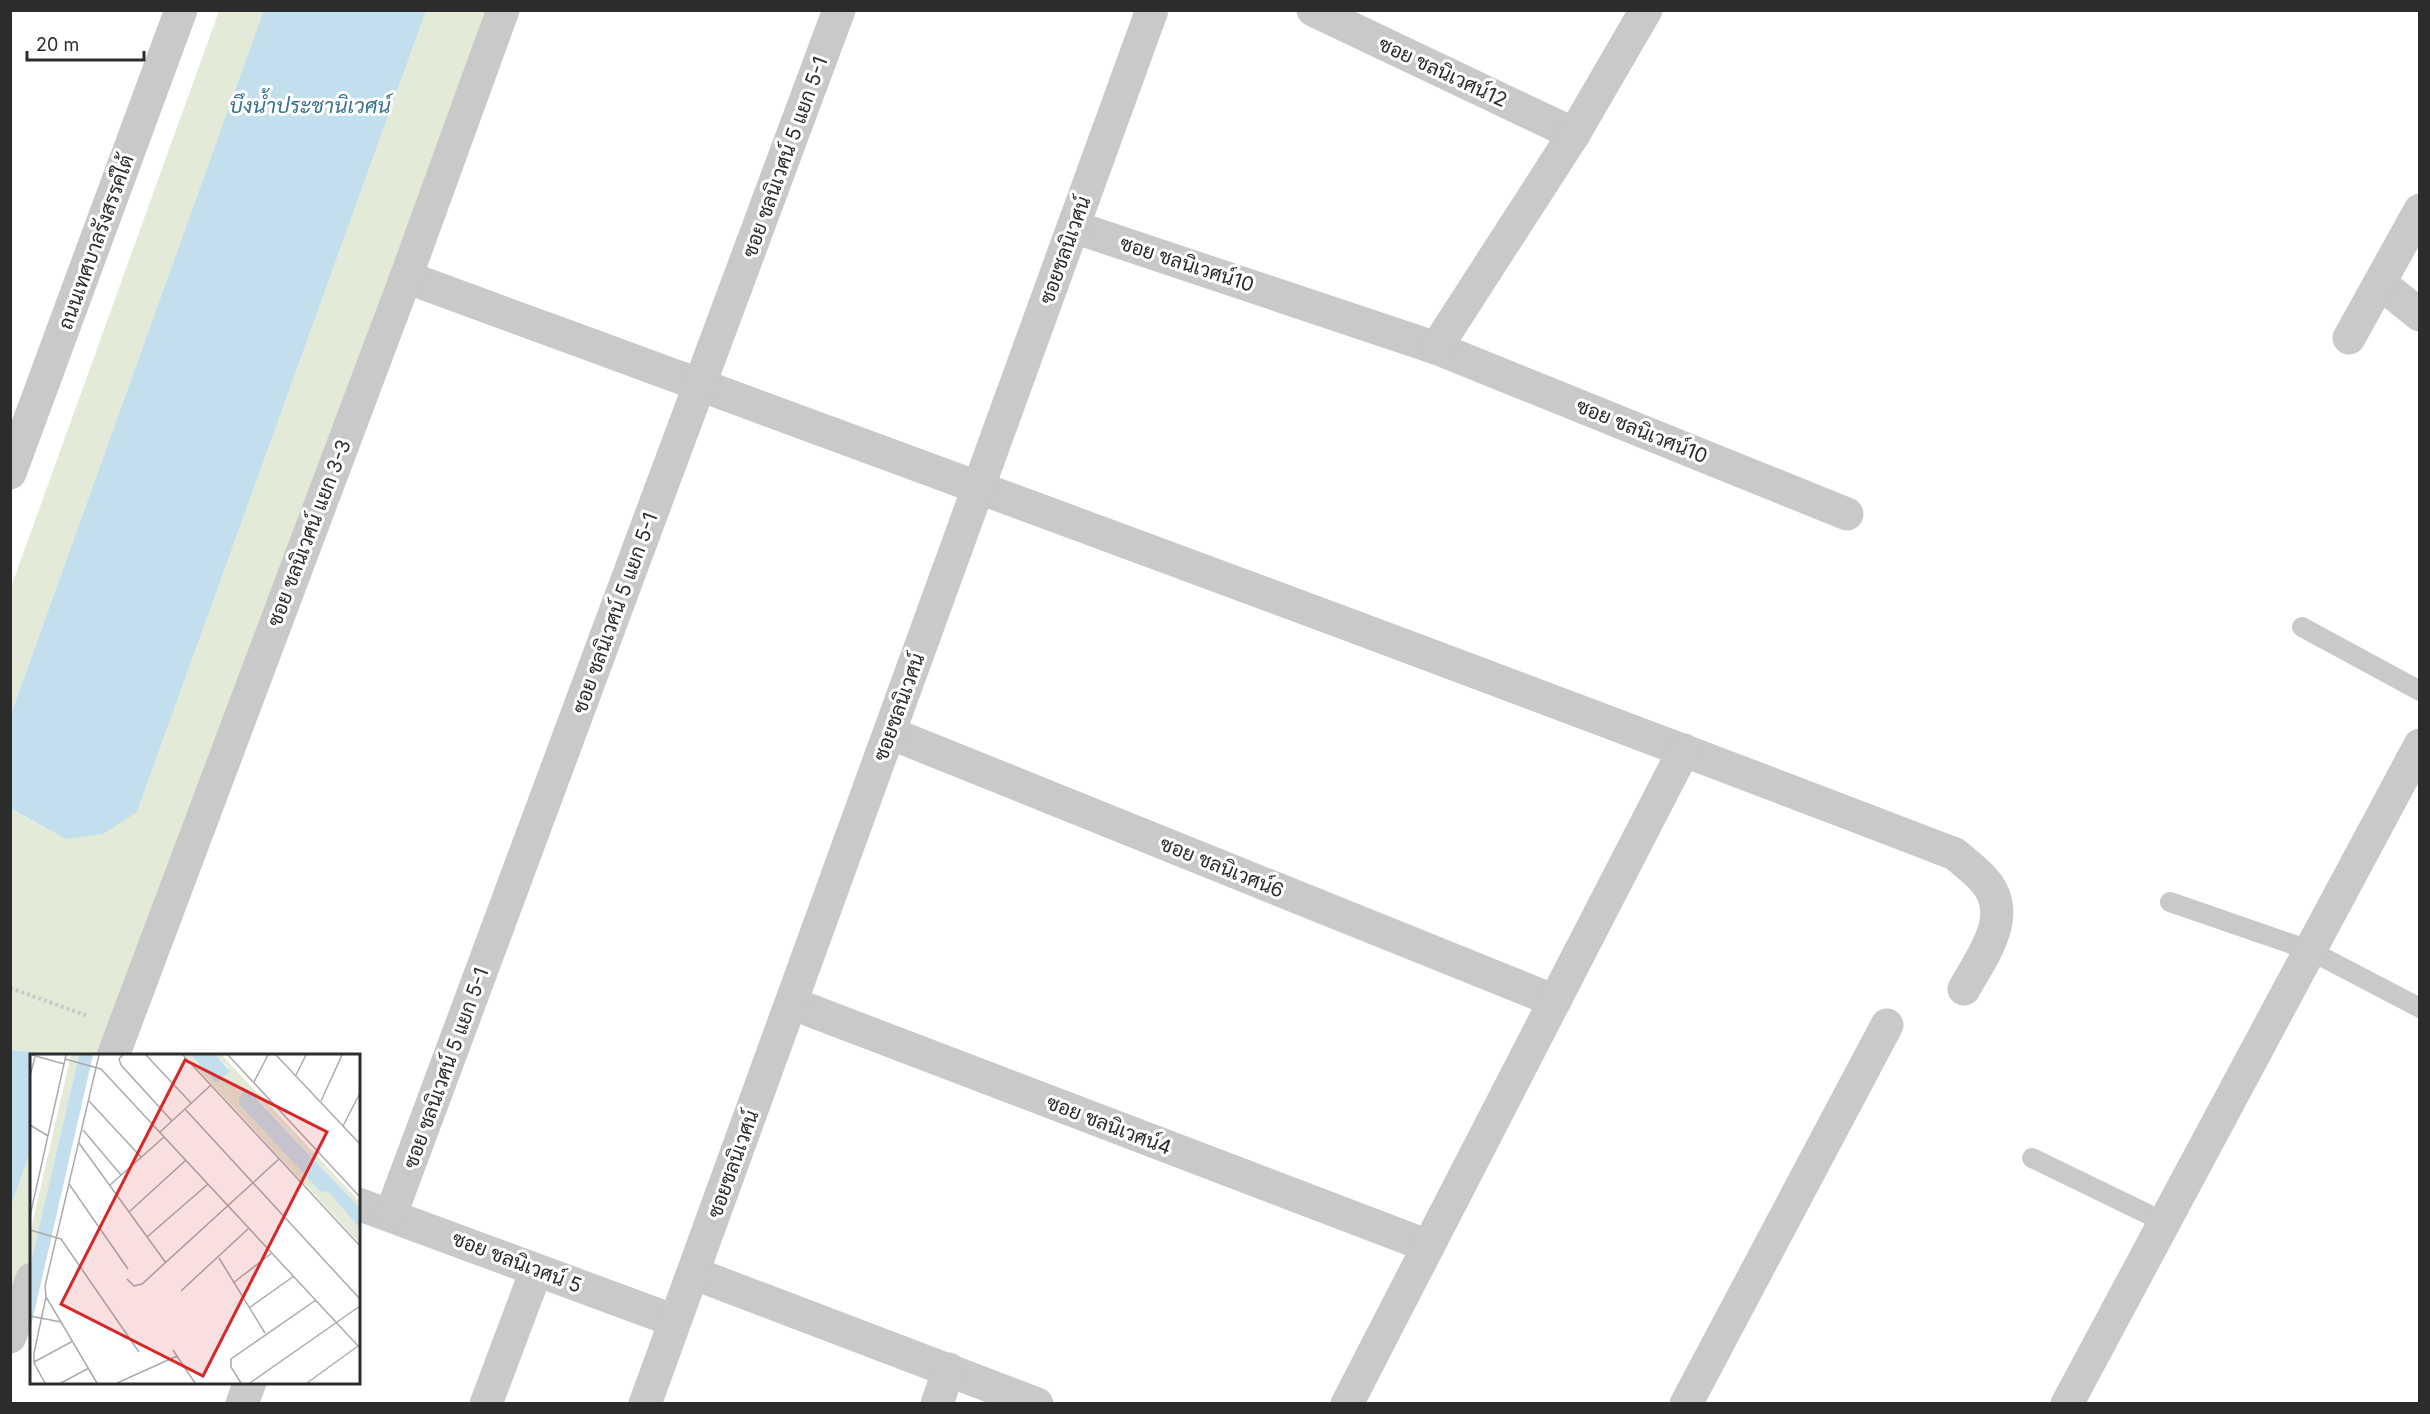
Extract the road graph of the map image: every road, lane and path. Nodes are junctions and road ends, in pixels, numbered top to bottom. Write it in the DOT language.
graph roads {
  1 [pos="181,10"];
  2 [pos="503,10"];
  3 [pos="839,10"];
  4 [pos="1152,10"];
  5 [pos="1313,10"];
  6 [pos="1646,10"];
  7 [pos="1574,134"];
  8 [pos="2420,210"];
  9 [pos="1074,226"];
  10 [pos="406,277"];
  11 [pos="2380,283"];
  12 [pos="2420,315"];
  13 [pos="2349,339"];
  14 [pos="1436,348"];
  15 [pos="700,385"];
  16 [pos="10,473"];
  17 [pos="980,487"];
  18 [pos="1847,514"];
  19 [pos="2302,627"];
  20 [pos="2420,691"];
  21 [pos="890,732"];
  22 [pos="2420,745"];
  23 [pos="1684,750"];
  24 [pos="2170,902"];
  25 [pos="2309,950"];
  26 [pos="10,987"];
  27 [pos="1964,989"];
  28 [pos="1555,1001"];
  29 [pos="791,1003"];
  30 [pos="2420,1008"];
  31 [pos="1887,1025"];
  32 [pos="118,1042"];
  33 [pos="2032,1158"];
  34 [pos="360,1205"];
  35 [pos="391,1214"];
  36 [pos="2164,1222"];
  37 [pos="1428,1246"];
  38 [pos="536,1271"];
  39 [pos="693,1274"];
  40 [pos="30,1284"];
  41 [pos="675,1321"];
  42 [pos="10,1337"];
  43 [pos="949,1369"];
  44 [pos="250,1384"];
  45 [pos="242,1404"];
  46 [pos="486,1404"];
  47 [pos="645,1404"];
  48 [pos="937,1404"];
  49 [pos="1037,1404"];
  50 [pos="1347,1404"];
  51 [pos="1686,1404"];
  52 [pos="2067,1404"];
  1 -- 16 [label="street, ถนนเทศบาลรังสรรค์ใต้"];
  2 -- 10 [label="street, ซอย ชลนิเวศน์ แยก 3-3"];
  3 -- 15 [label="street, ซอย ชลนิเวศน์ 5 แยก 5-1"];
  4 -- 9 [label="street, ซอยชลนิเวศน์"];
  5 -- 7 [label="street, ซอย ชลนิเวศน์12"];
  6 -- 7 [label="street"];
  7 -- 14 [label="street"];
  8 -- 11 [label="street"];
  9 -- 14 [label="street, ซอย ชลนิเวศน์10"];
  9 -- 17 [label="street, ซอยชลนิเวศน์"];
  10 -- 15 [label="street"];
  10 -- 32 [label="street, ซอย ชลนิเวศน์ แยก 3-3"];
  11 -- 12 [label="street"];
  11 -- 13 [label="street"];
  14 -- 18 [label="street, ซอย ชลนิเวศน์10"];
  15 -- 17 [label="street"];
  15 -- 35 [label="street, ซอย ชลนิเวศน์ 5 แยก 5-1"];
  17 -- 21 [label="street, ซอยชลนิเวศน์"];
  17 -- 23 [label="street"];
  19 -- 20 [label="lane"];
  21 -- 28 [label="street, ซอย ชลนิเวศน์6"];
  21 -- 29 [label="street, ซอยชลนิเวศน์"];
  22 -- 25 [label="street"];
  23 -- 27 [label="street"];
  23 -- 28 [label="street"];
  24 -- 25 [label="lane"];
  25 -- 30 [label="lane"];
  25 -- 36 [label="street"];
  26 -- 32 [label="path"];
  28 -- 37 [label="street"];
  29 -- 37 [label="street, ซอย ชลนิเวศน์4"];
  29 -- 39 [label="street, ซอยชลนิเวศน์"];
  31 -- 51 [label="street"];
  33 -- 36 [label="lane"];
  34 -- 35 [label="street, ซอย ชลนิเวศน์ 5"];
  35 -- 38 [label="street, ซอย ชลนิเวศน์ 5"];
  36 -- 52 [label="street"];
  37 -- 50 [label="street"];
  38 -- 41 [label="street, ซอย ชลนิเวศน์ 5"];
  38 -- 46 [label="street"];
  39 -- 41 [label="street, ซอยชลนิเวศน์"];
  39 -- 43 [label="street"];
  40 -- 42 [label="street"];
  41 -- 47 [label="street, ซอยชลนิเวศน์"];
  43 -- 48 [label="street"];
  43 -- 49 [label="street"];
  44 -- 45 [label="street"];
}
